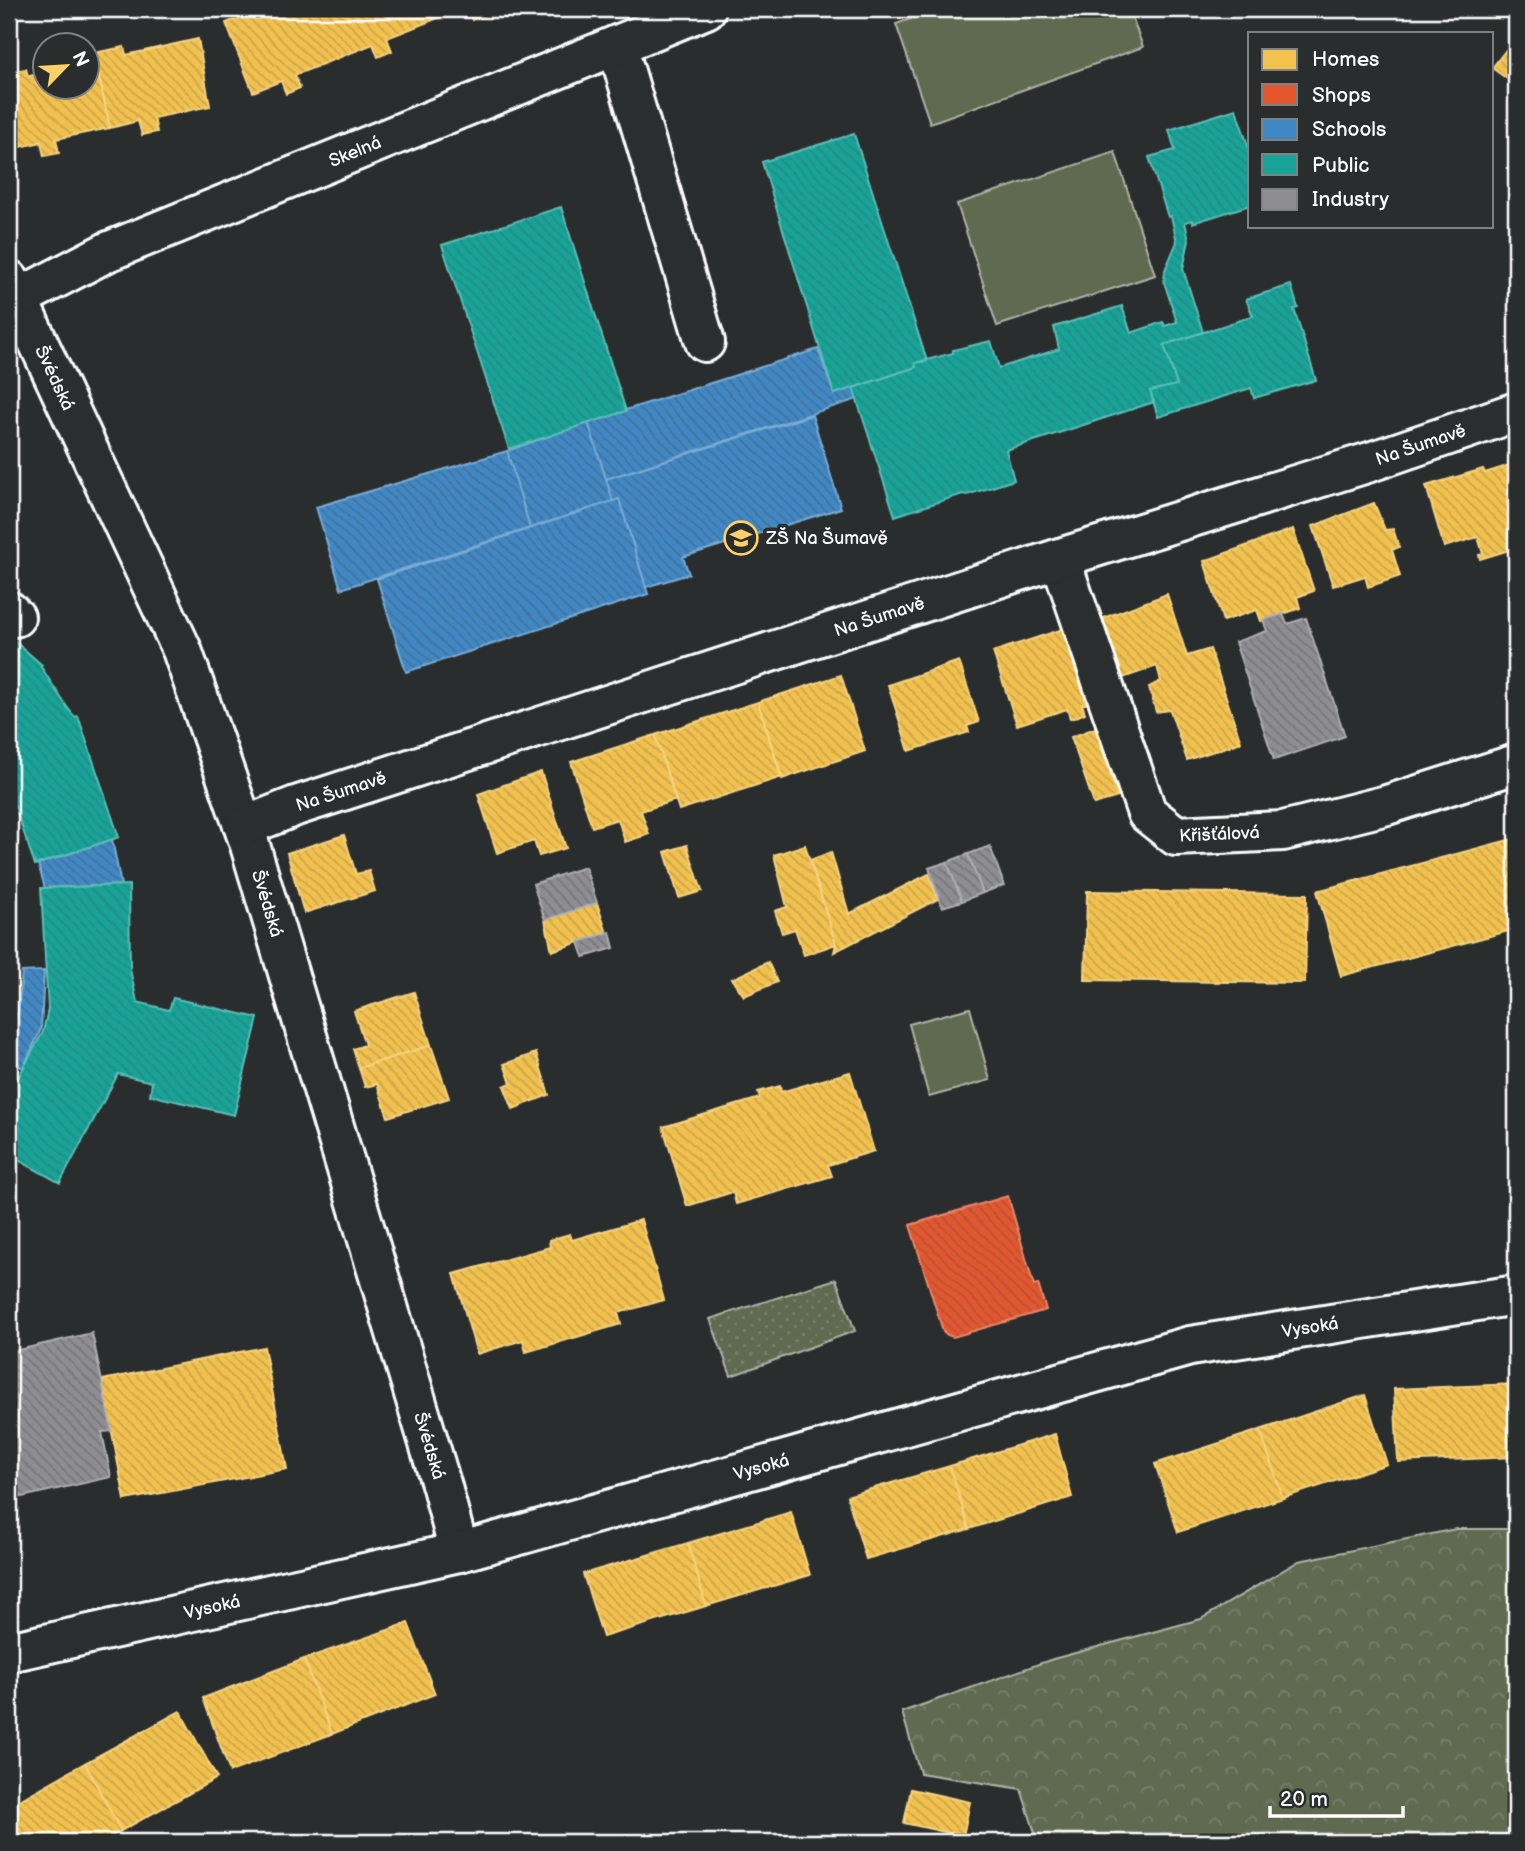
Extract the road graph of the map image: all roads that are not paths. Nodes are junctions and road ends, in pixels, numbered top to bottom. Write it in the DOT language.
graph roads {
  1 [pos="706,9"];
  2 [pos="617,45"];
  3 [pos="11,293"];
  4 [pos="705,342"];
  5 [pos="1516,412"];
  6 [pos="1059,558"];
  7 [pos="1516,764"];
  8 [pos="244,826"];
  9 [pos="1516,1295"];
  10 [pos="459,1552"];
  11 [pos="9,1652"];
  1 -- 2 [label="street, Skelná"];
  2 -- 3 [label="street, Skelná"];
  2 -- 4 [label="street"];
  3 -- 8 [label="street, Švédská"];
  5 -- 6 [label="street, Na Šumavě"];
  6 -- 7 [label="street, Křišťálová"];
  6 -- 8 [label="street, Na Šumavě"];
  8 -- 10 [label="street, Švédská"];
  9 -- 10 [label="street, Vysoká"];
  10 -- 11 [label="street, Vysoká"];
}
